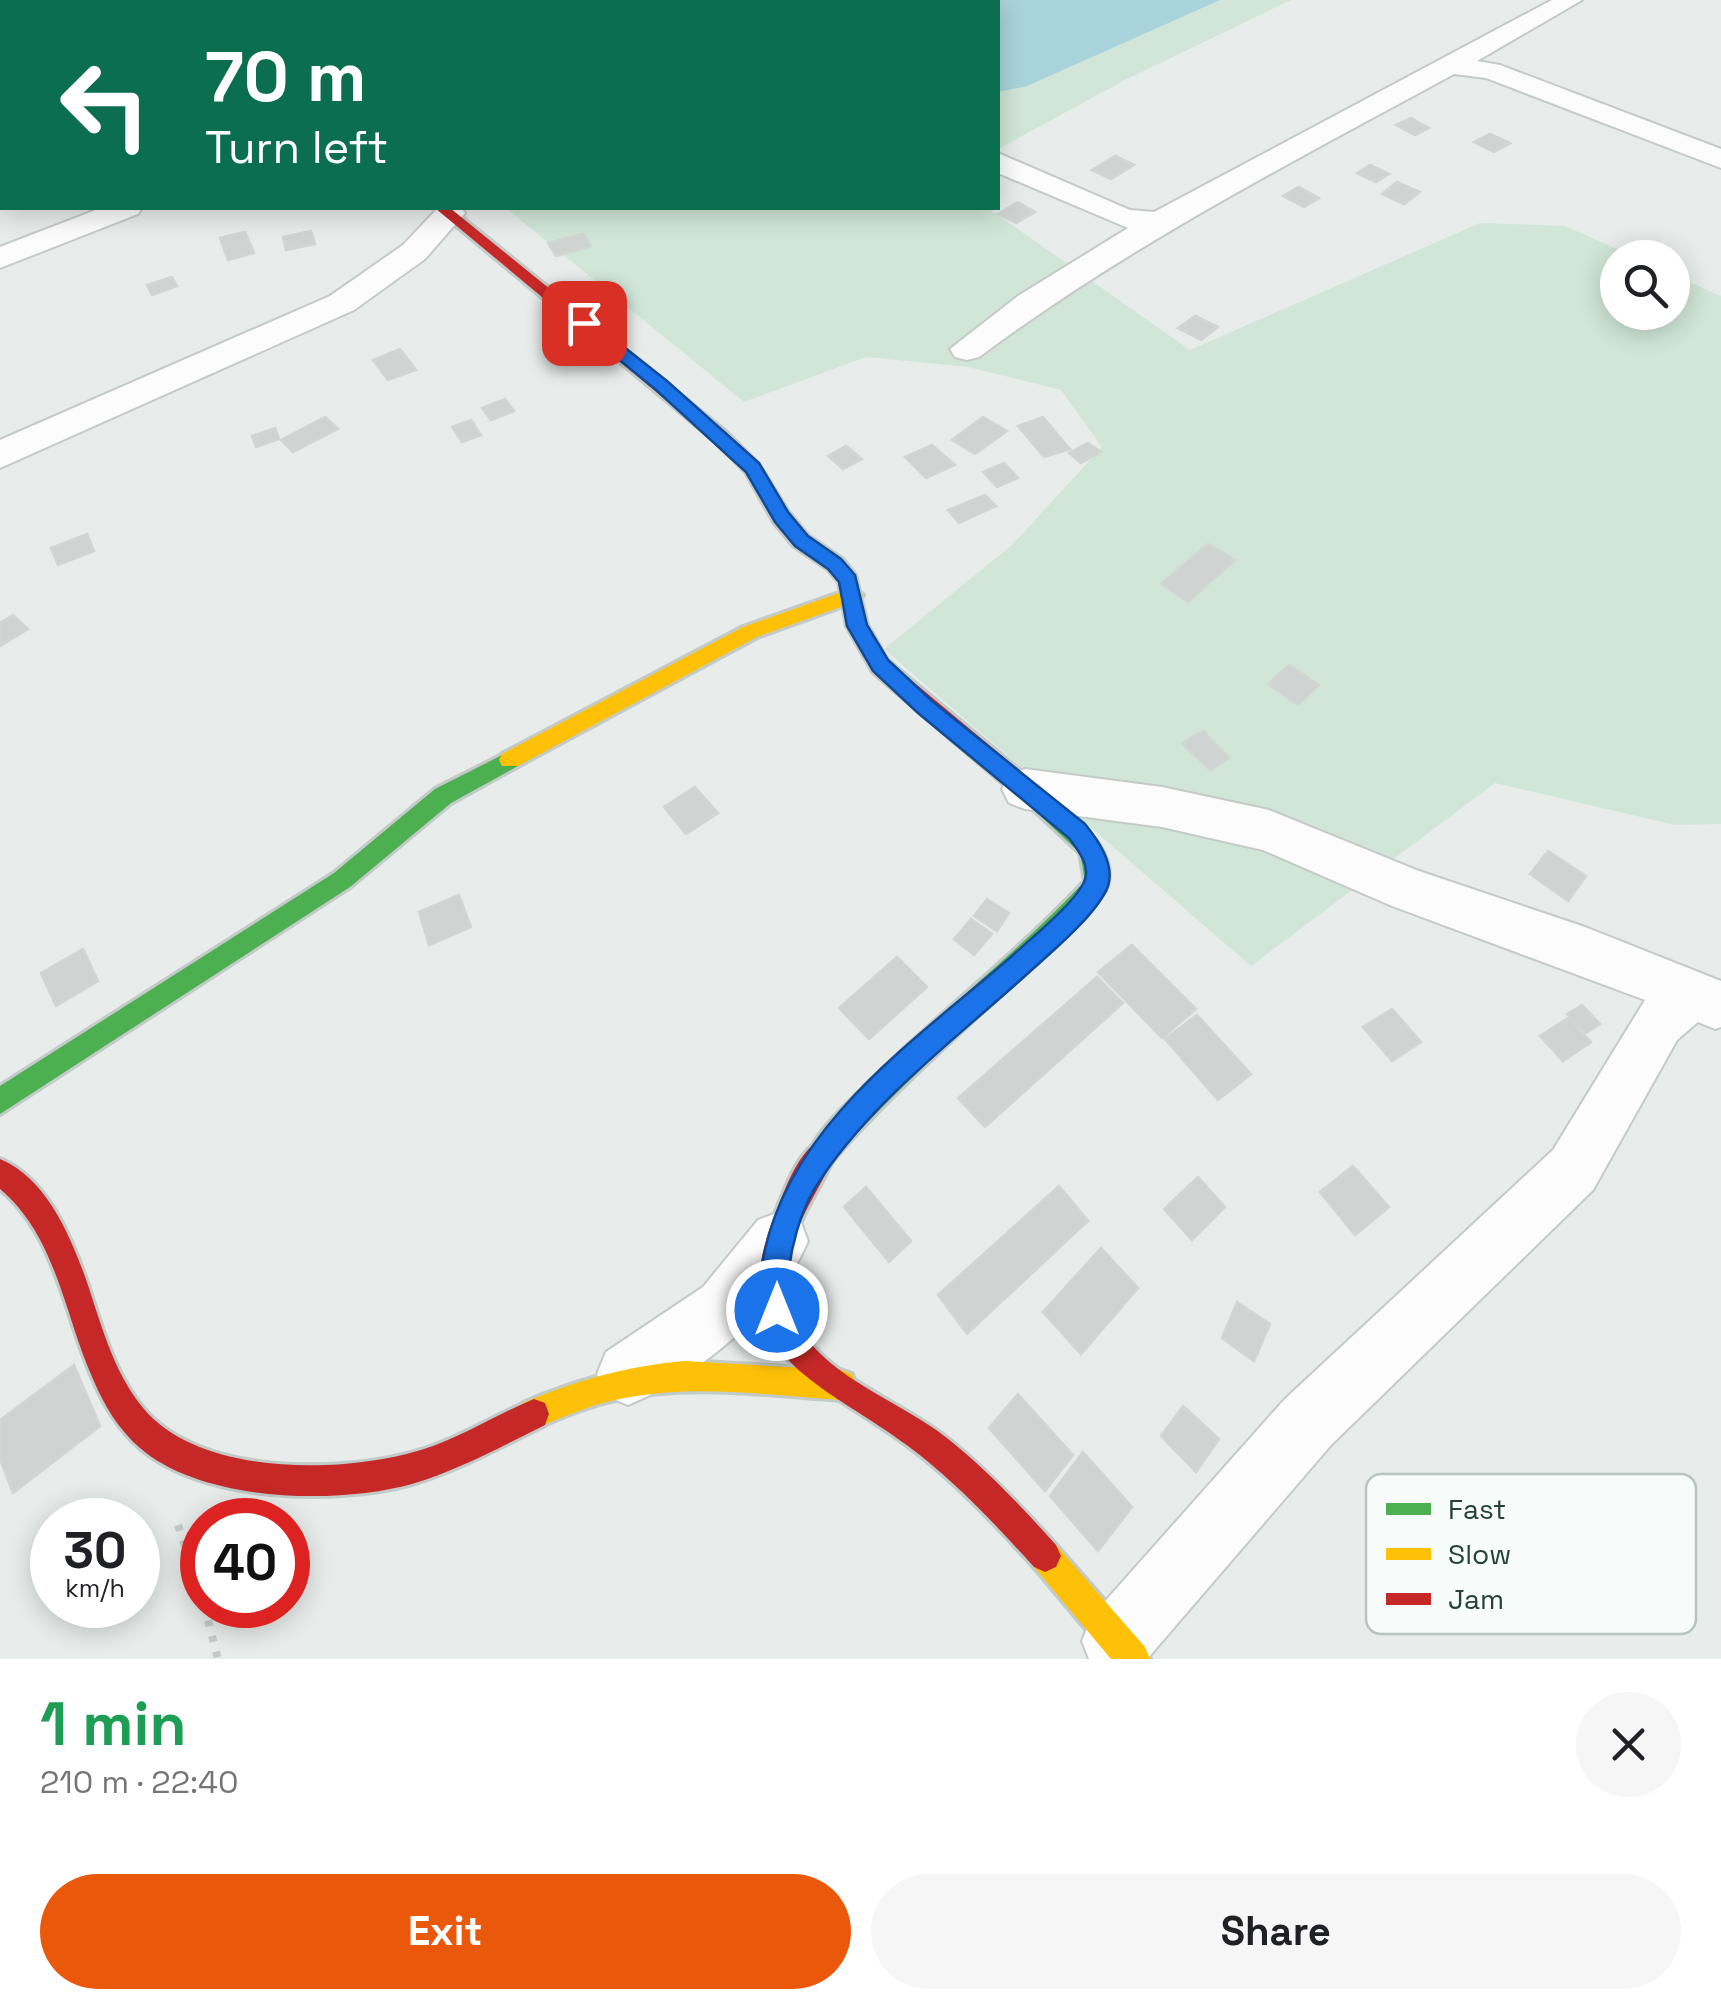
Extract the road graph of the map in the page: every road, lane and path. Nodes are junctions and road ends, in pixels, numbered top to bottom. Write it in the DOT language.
graph roads {
  1 [pos="1570,0"];
  2 [pos="1450,66"];
  3 [pos="1721,159"];
  4 [pos="1000,163"];
  5 [pos="122,210"];
  6 [pos="446,210"];
  7 [pos="1159,222"];
  8 [pos="0,258"];
  9 [pos="967,349"];
  10 [pos="0,456"];
  11 [pos="853,594"];
  12 [pos="1025,788"];
  13 [pos="1707,1001"];
  14 [pos="0,1102"];
  15 [pos="0,1172"];
  16 [pos="782,1239"];
  17 [pos="618,1381"];
  18 [pos="841,1384"];
  19 [pos="210,1628"];
  20 [pos="1125,1650"];
  21 [pos="218,1659"];
  1 -- 2 [label="street"];
  2 -- 3 [label="street"];
  2 -- 7 [label="street"];
  4 -- 7 [label="street"];
  5 -- 8 [label="street"];
  6 -- 10 [label="street"];
  6 -- 11 [label="street"];
  7 -- 9 [label="street"];
  11 -- 12 [label="street"];
  11 -- 14 [label="street"];
  12 -- 13 [label="street"];
  12 -- 16 [label="street"];
  13 -- 20 [label="street"];
  15 -- 17 [label="street"];
  16 -- 17 [label="street"];
  16 -- 18 [label="street"];
  17 -- 18 [label="street"];
  18 -- 20 [label="street"];
  19 -- 21 [label="path"];
}
